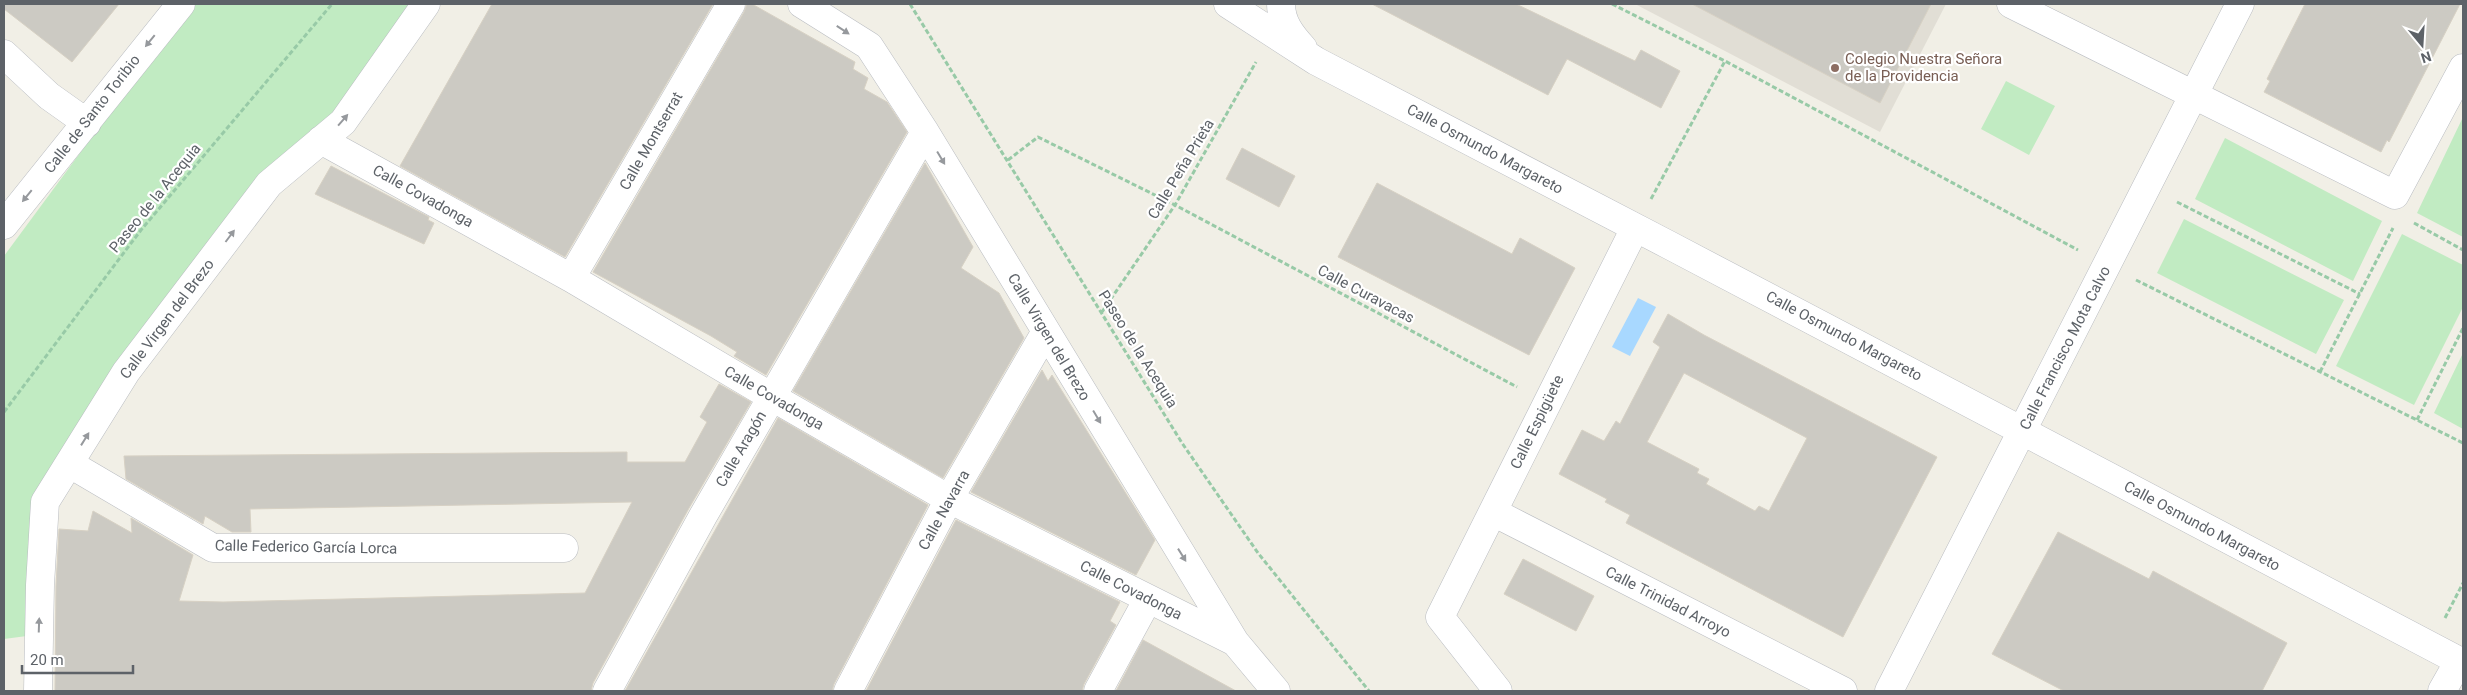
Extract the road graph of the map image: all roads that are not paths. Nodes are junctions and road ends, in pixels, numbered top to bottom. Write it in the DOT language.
graph roads {
  1 [pos="181,4"];
  2 [pos="426,4"];
  3 [pos="731,4"];
  4 [pos="802,4"];
  5 [pos="1228,4"];
  6 [pos="1281,4"];
  7 [pos="2011,4"];
  8 [pos="2240,4"];
  9 [pos="4,54"];
  10 [pos="1316,62"];
  11 [pos="2463,68"];
  12 [pos="2194,94"];
  13 [pos="87,123"];
  14 [pos="925,132"];
  15 [pos="321,140"];
  16 [pos="4,225"];
  17 [pos="1635,228"];
  18 [pos="571,278"];
  19 [pos="1046,332"];
  20 [pos="772,398"];
  21 [pos="2023,433"];
  22 [pos="70,464"];
  23 [pos="949,499"];
  24 [pos="1493,512"];
  25 [pos="564,548"];
  26 [pos="1148,598"];
  27 [pos="1235,642"];
  28 [pos="2461,662"];
  29 [pos="38,691"];
  30 [pos="607,691"];
  31 [pos="848,691"];
  32 [pos="1098,691"];
  33 [pos="1276,691"];
  34 [pos="1498,691"];
  35 [pos="1842,691"];
  36 [pos="1889,691"];
  37 [pos="2442,691"];
  1 -- 13 [label="street, Calle de Santo Toribio, one-way"];
  15 -- 2 [label="street, Calle Virgen del Brezo, one-way"];
  3 -- 18 [label="street, Calle Montserrat"];
  4 -- 14 [label="street, Calle Virgen del Brezo, one-way"];
  5 -- 10 [label="street, Calle Osmundo Margareto"];
  6 -- 10 [label="street"];
  7 -- 12 [label="street"];
  8 -- 12 [label="street, Calle Francisco Mota Calvo"];
  9 -- 13 [label="street"];
  10 -- 17 [label="street, Calle Osmundo Margareto"];
  11 -- 12 [label="street"];
  12 -- 21 [label="street, Calle Francisco Mota Calvo"];
  13 -- 16 [label="street, Calle de Santo Toribio, one-way"];
  14 -- 19 [label="street, Calle Virgen del Brezo, one-way"];
  14 -- 20 [label="street, Calle Aragón"];
  15 -- 18 [label="street, Calle Covadonga"];
  22 -- 15 [label="street, Calle Virgen del Brezo, one-way"];
  17 -- 21 [label="street, Calle Osmundo Margareto"];
  17 -- 24 [label="street, Calle Espigüete"];
  18 -- 20 [label="street, Calle Covadonga"];
  19 -- 23 [label="street, Calle Navarra"];
  19 -- 27 [label="street, Calle Virgen del Brezo, one-way"];
  20 -- 23 [label="street, Calle Covadonga"];
  20 -- 30 [label="street, Calle Aragón"];
  21 -- 28 [label="street, Calle Osmundo Margareto"];
  21 -- 36 [label="street, Calle Francisco Mota Calvo"];
  22 -- 25 [label="street, Calle Federico García Lorca"];
  29 -- 22 [label="street, Calle Virgen del Brezo, one-way"];
  23 -- 26 [label="street, Calle Covadonga"];
  23 -- 31 [label="street, Calle Navarra"];
  24 -- 34 [label="street, Calle Espigüete"];
  24 -- 35 [label="street, Calle Trinidad Arroyo"];
  26 -- 27 [label="street, Calle Covadonga"];
  26 -- 32 [label="street"];
  27 -- 33 [label="street, Calle Virgen del Brezo"];
  28 -- 37 [label="street"];
}
